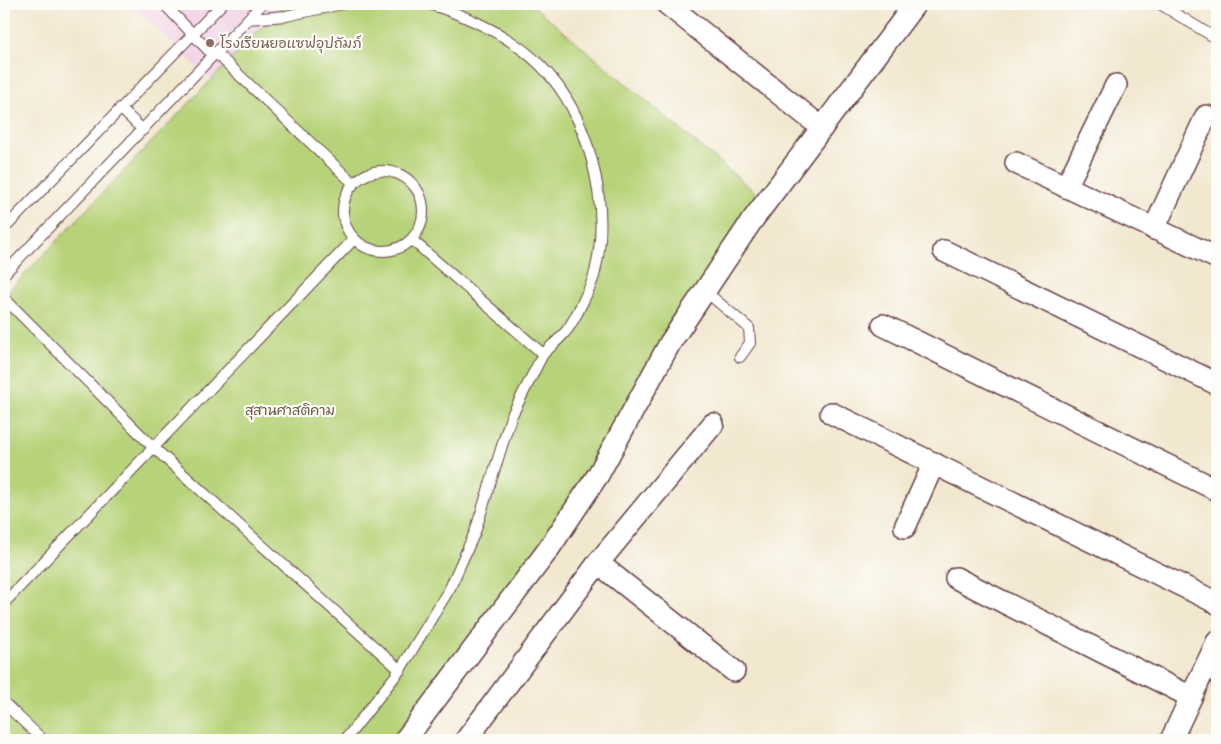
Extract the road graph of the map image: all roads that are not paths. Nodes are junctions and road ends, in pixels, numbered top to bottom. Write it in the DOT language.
graph roads {
  1 [pos="164,4"];
  2 [pos="222,4"];
  3 [pos="262,4"];
  4 [pos="342,4"];
  5 [pos="429,4"];
  6 [pos="667,4"];
  7 [pos="915,4"];
  8 [pos="1160,4"];
  9 [pos="248,19"];
  10 [pos="193,32"];
  11 [pos="1217,39"];
  12 [pos="217,54"];
  13 [pos="1116,84"];
  14 [pos="120,108"];
  15 [pos="1206,116"];
  16 [pos="822,128"];
  17 [pos="143,130"];
  18 [pos="1016,163"];
  19 [pos="353,183"];
  20 [pos="1066,187"];
  21 [pos="4,229"];
  22 [pos="1154,229"];
  23 [pos="354,239"];
  24 [pos="412,240"];
  25 [pos="944,251"];
  26 [pos="1217,258"];
  27 [pos="4,274"];
  28 [pos="705,292"];
  29 [pos="4,298"];
  30 [pos="883,325"];
  31 [pos="543,354"];
  32 [pos="740,357"];
  33 [pos="1217,384"];
  34 [pos="831,413"];
  35 [pos="713,424"];
  36 [pos="154,448"];
  37 [pos="934,464"];
  38 [pos="1217,490"];
  39 [pos="905,527"];
  40 [pos="598,563"];
  41 [pos="956,578"];
  42 [pos="4,602"];
  43 [pos="1217,602"];
  44 [pos="1217,642"];
  45 [pos="1213,663"];
  46 [pos="400,670"];
  47 [pos="734,671"];
  48 [pos="1192,697"];
  49 [pos="4,703"];
  50 [pos="43,740"];
  51 [pos="345,740"];
  52 [pos="405,740"];
  53 [pos="466,740"];
  54 [pos="1171,740"];
  1 -- 10 [label="lane"];
  2 -- 10 [label="lane"];
  3 -- 9 [label="lane"];
  4 -- 9 [label="lane"];
  5 -- 31 [label="lane"];
  6 -- 16 [label="street"];
  7 -- 16 [label="street"];
  8 -- 11 [label="lane"];
  9 -- 12 [label="lane"];
  10 -- 12 [label="lane"];
  10 -- 14 [label="lane"];
  12 -- 17 [label="lane"];
  12 -- 19 [label="lane"];
  13 -- 20 [label="street"];
  14 -- 17 [label="lane"];
  14 -- 21 [label="lane"];
  15 -- 22 [label="street"];
  16 -- 28 [label="street"];
  17 -- 27 [label="lane"];
  18 -- 20 [label="street"];
  19 -- 23 [label="lane"];
  19 -- 24 [label="lane"];
  20 -- 22 [label="street"];
  22 -- 26 [label="street"];
  23 -- 24 [label="lane"];
  23 -- 36 [label="lane"];
  24 -- 31 [label="lane"];
  25 -- 33 [label="street"];
  28 -- 32 [label="lane"];
  28 -- 52 [label="street"];
  29 -- 36 [label="lane"];
  30 -- 38 [label="street"];
  31 -- 46 [label="lane"];
  34 -- 37 [label="street"];
  35 -- 40 [label="street"];
  36 -- 42 [label="lane"];
  36 -- 46 [label="lane"];
  37 -- 39 [label="street"];
  37 -- 43 [label="street"];
  40 -- 47 [label="street"];
  40 -- 53 [label="street"];
  41 -- 48 [label="street"];
  44 -- 45 [label="street"];
  45 -- 48 [label="street"];
  46 -- 51 [label="lane"];
  48 -- 54 [label="street"];
  49 -- 50 [label="lane"];
}
